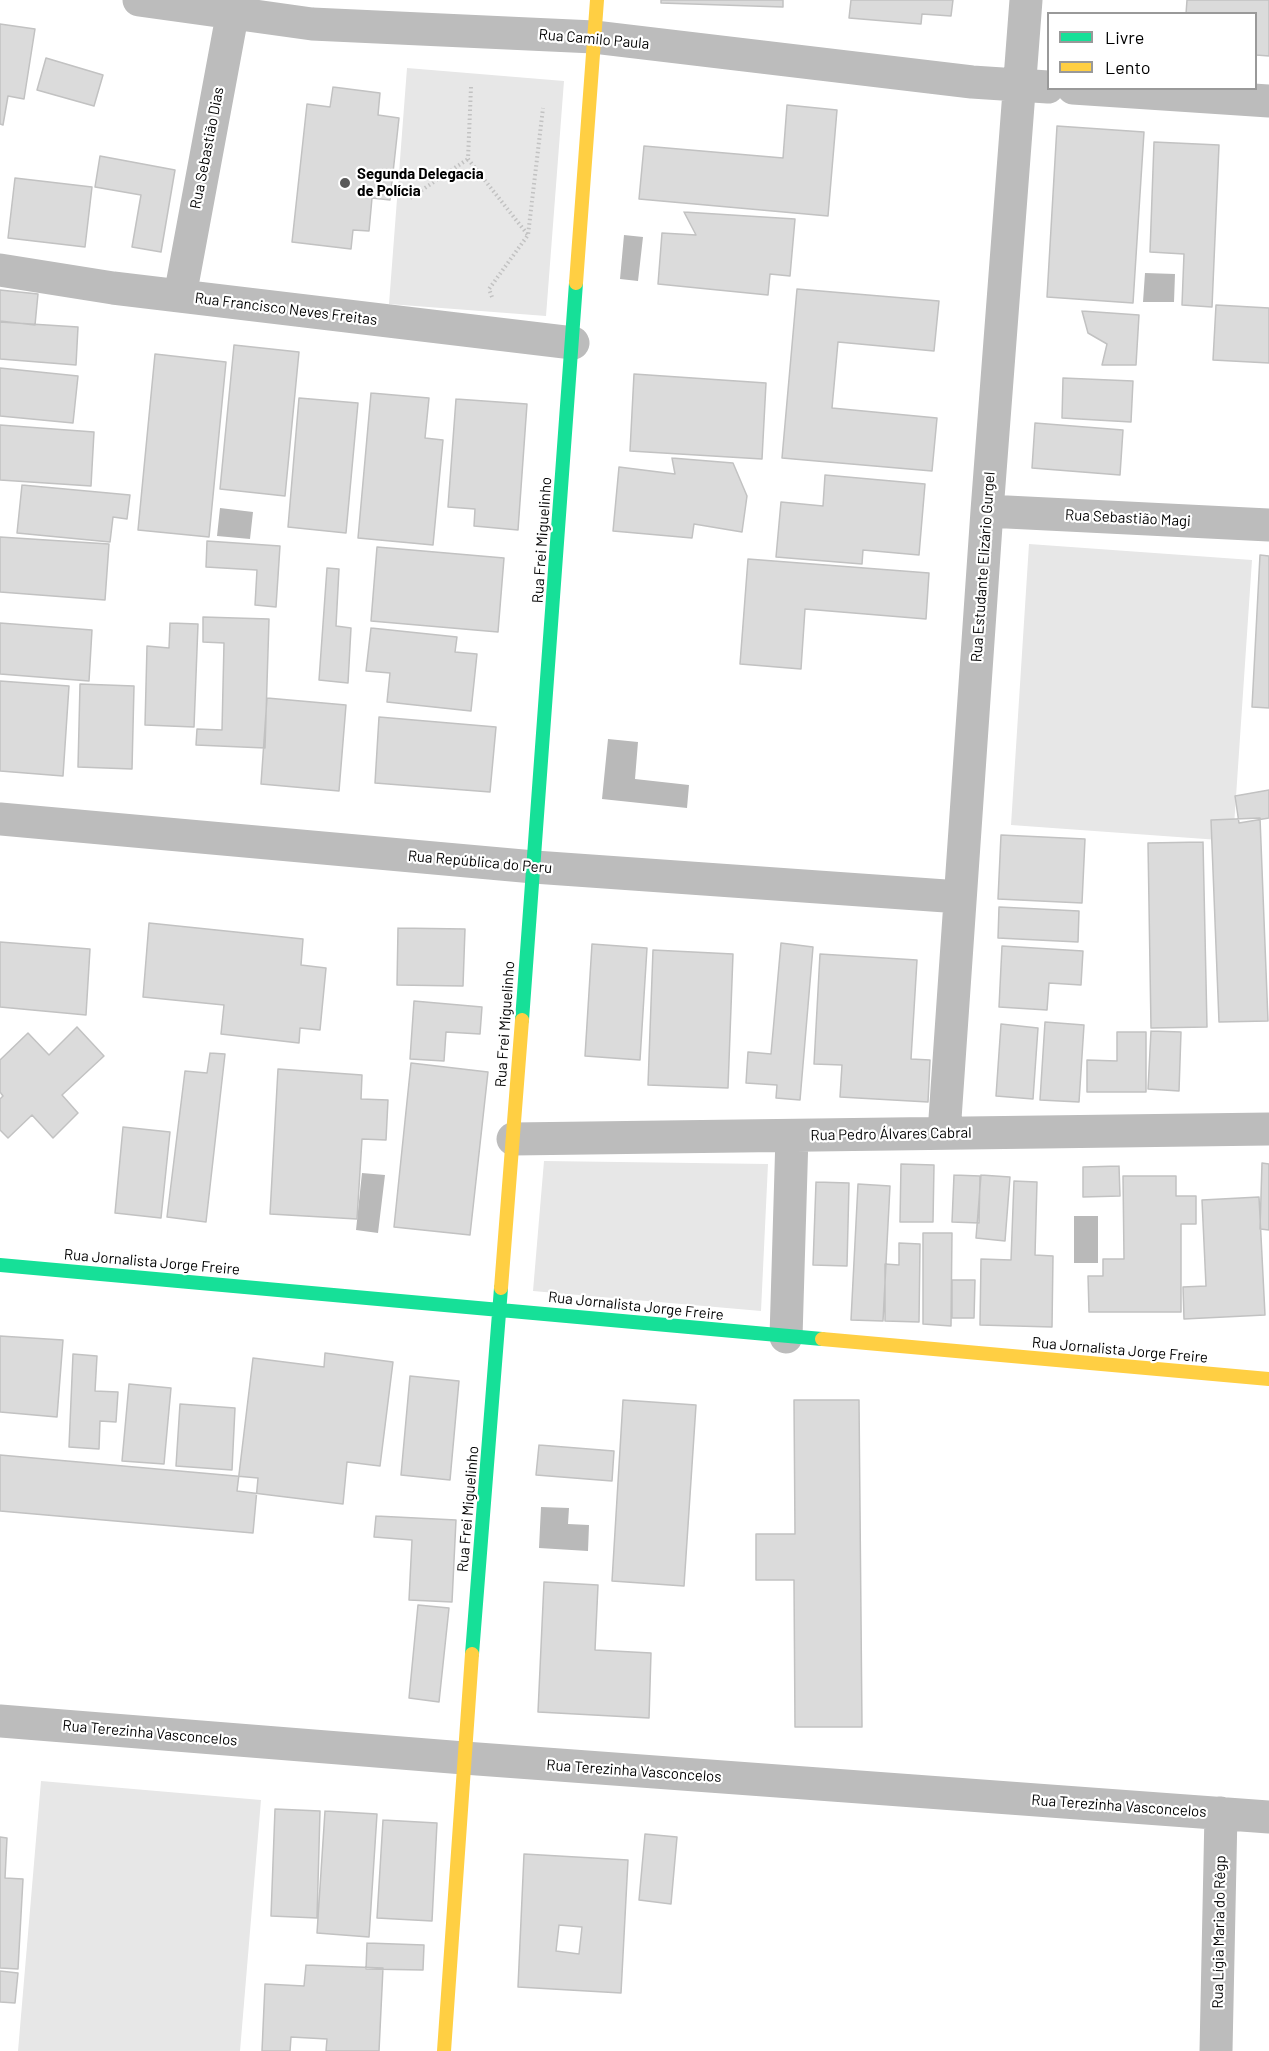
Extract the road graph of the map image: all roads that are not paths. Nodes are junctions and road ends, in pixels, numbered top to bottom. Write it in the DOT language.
graph roads {
  1 [pos="139,0"];
  2 [pos="597,0"];
  3 [pos="1026,0"];
  4 [pos="234,7"];
  5 [pos="594,37"];
  6 [pos="1034,86"];
  7 [pos="1103,90"];
  8 [pos="1269,101"];
  9 [pos="0,270"];
  10 [pos="180,296"];
  11 [pos="573,343"];
  12 [pos="987,511"];
  13 [pos="1269,525"];
  14 [pos="0,819"];
  15 [pos="534,867"];
  16 [pos="960,897"];
  17 [pos="1269,1129"];
  18 [pos="944,1133"];
  19 [pos="792,1136"];
  20 [pos="513,1140"];
  21 [pos="0,1265"];
  22 [pos="500,1309"];
  23 [pos="786,1337"];
  24 [pos="1269,1379"];
  25 [pos="0,1720"];
  26 [pos="464,1758"];
  27 [pos="1221,1813"];
  28 [pos="1269,1817"];
  29 [pos="444,2051"];
  30 [pos="1216,2051"];
  1 -- 4 [label="street, Rua Camilo Paula"];
  2 -- 5 [label="street, Rua Frei Miguelinho"];
  3 -- 6 [label="street, Rua Estudante Elizário Gurgel"];
  4 -- 5 [label="street, Rua Camilo Paula"];
  4 -- 10 [label="street, Rua Sebastião Dias"];
  5 -- 6 [label="street, Rua Camilo Paula"];
  5 -- 11 [label="street, Rua Frei Miguelinho"];
  6 -- 12 [label="street, Rua Estudante Elizário Gurgel"];
  7 -- 8 [label="street"];
  9 -- 10 [label="street, Rua Francisco Neves Freitas"];
  10 -- 11 [label="street, Rua Francisco Neves Freitas"];
  11 -- 15 [label="street, Rua Frei Miguelinho"];
  12 -- 13 [label="street, Rua Sebastião Magi"];
  12 -- 16 [label="street, Rua Estudante Elizário Gurgel"];
  14 -- 15 [label="street, Rua República do Peru"];
  15 -- 16 [label="street, Rua República do Peru"];
  15 -- 20 [label="street, Rua Frei Miguelinho"];
  16 -- 18 [label="street, Rua Estudante Elizário Gurgel"];
  17 -- 18 [label="street, Rua Pedro Álvares Cabral"];
  18 -- 19 [label="street, Rua Pedro Álvares Cabral"];
  19 -- 20 [label="street, Rua Pedro Álvares Cabral"];
  19 -- 23 [label="street"];
  20 -- 22 [label="street, Rua Frei Miguelinho"];
  21 -- 22 [label="street, Rua Jornalista Jorge Freire"];
  22 -- 23 [label="street, Rua Jornalista Jorge Freire"];
  22 -- 26 [label="street, Rua Frei Miguelinho"];
  23 -- 24 [label="street, Rua Jornalista Jorge Freire"];
  25 -- 26 [label="street, Rua Terezinha Vasconcelos"];
  26 -- 27 [label="street, Rua Terezinha Vasconcelos"];
  26 -- 29 [label="street, Rua Frei Miguelinho"];
  27 -- 28 [label="street, Rua Terezinha Vasconcelos"];
  27 -- 30 [label="street, Rua Lígia Maria do Rêgp"];
}
